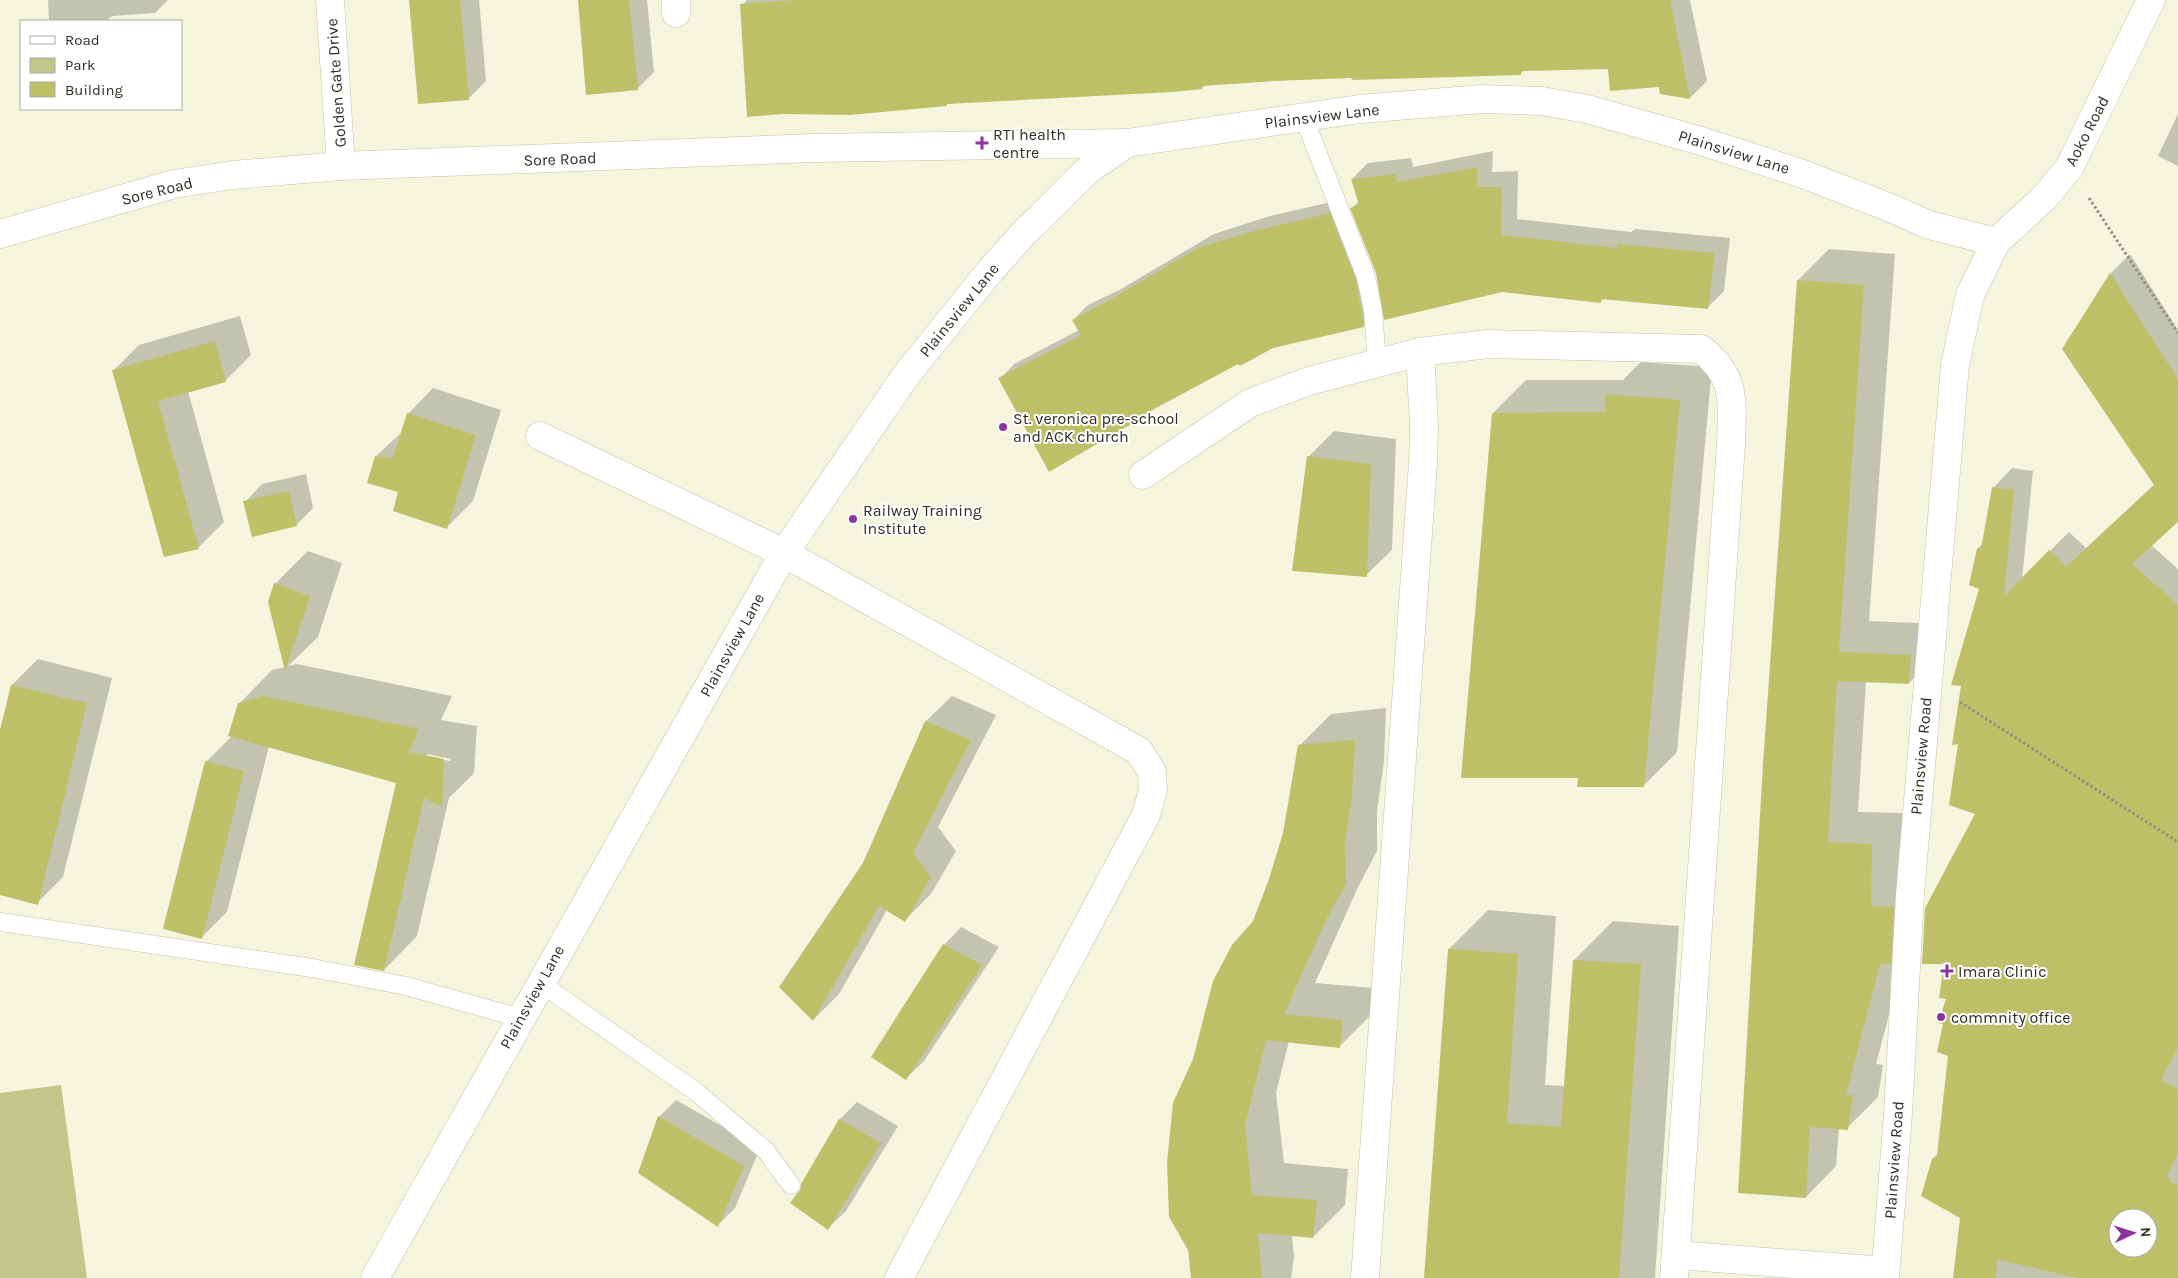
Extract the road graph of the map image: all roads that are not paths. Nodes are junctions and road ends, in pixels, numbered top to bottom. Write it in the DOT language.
graph roads {
  1 [pos="330,0"];
  2 [pos="2151,0"];
  3 [pos="1304,118"];
  4 [pos="1127,143"];
  5 [pos="342,166"];
  6 [pos="0,234"];
  7 [pos="1996,242"];
  8 [pos="1420,352"];
  9 [pos="1377,362"];
  10 [pos="540,436"];
  11 [pos="1143,475"];
  12 [pos="784,553"];
  13 [pos="0,922"];
  14 [pos="540,983"];
  15 [pos="520,1018"];
  16 [pos="791,1185"];
  17 [pos="1675,1266"];
  18 [pos="1885,1274"];
  19 [pos="375,1278"];
  20 [pos="899,1278"];
  21 [pos="1365,1278"];
  1 -- 5 [label="street, Golden Gate Drive"];
  2 -- 7 [label="street, Aoko Road"];
  3 -- 4 [label="street, Plainsview Lane"];
  3 -- 7 [label="street, Plainsview Lane"];
  3 -- 9 [label="lane"];
  4 -- 5 [label="street, Sore Road"];
  4 -- 12 [label="street, Plainsview Lane"];
  5 -- 6 [label="street, Sore Road"];
  7 -- 18 [label="street, Plainsview Road"];
  8 -- 9 [label="street"];
  8 -- 17 [label="street"];
  8 -- 21 [label="street"];
  9 -- 11 [label="street"];
  10 -- 12 [label="street"];
  12 -- 14 [label="street, Plainsview Lane"];
  12 -- 20 [label="street"];
  13 -- 15 [label="lane"];
  14 -- 15 [label="street, Plainsview Lane"];
  14 -- 16 [label="lane"];
  15 -- 19 [label="street, Plainsview Lane"];
  17 -- 18 [label="street"];
}
